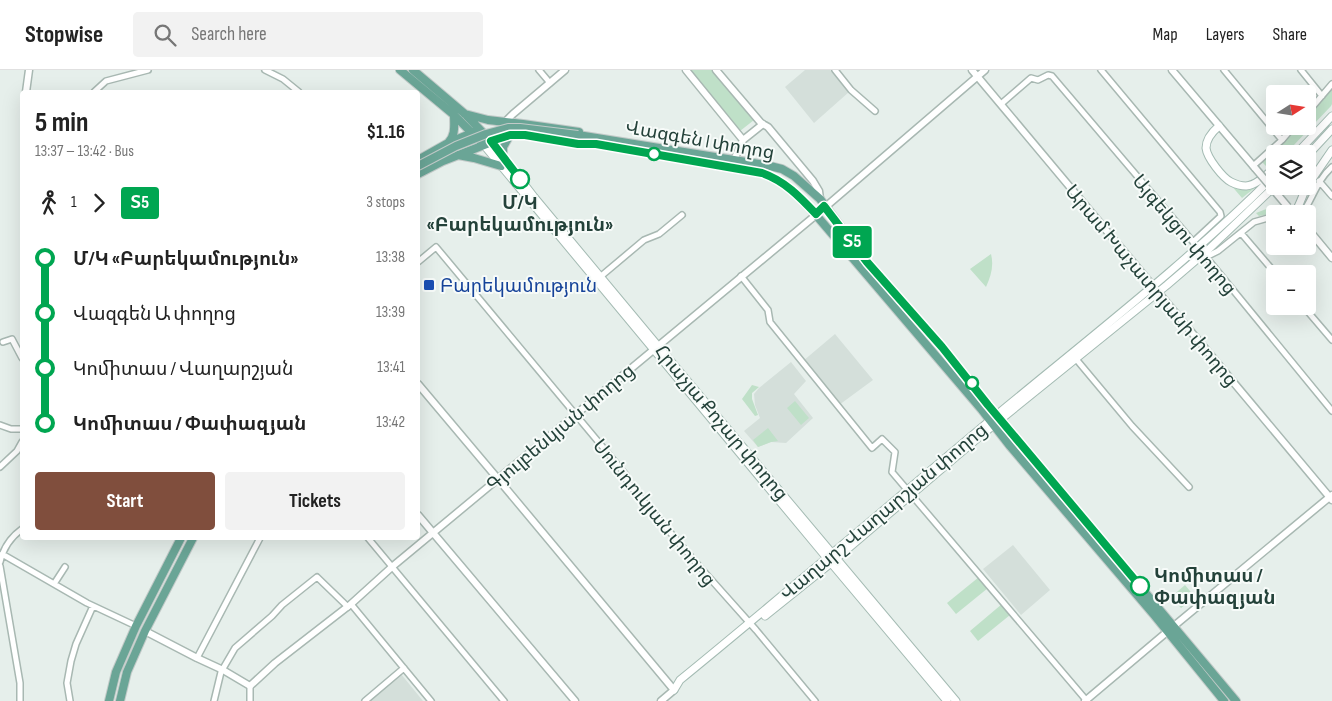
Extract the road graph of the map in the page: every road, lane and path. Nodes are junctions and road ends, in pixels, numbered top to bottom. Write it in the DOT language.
graph roads {
  1 [pos="29,70"];
  2 [pos="148,70"];
  3 [pos="265,70"];
  4 [pos="400,70"];
  5 [pos="413,70"];
  6 [pos="539,70"];
  7 [pos="565,70"];
  8 [pos="686,70"];
  9 [pos="716,70"];
  10 [pos="835,70"];
  11 [pos="972,70"];
  12 [pos="985,70"];
  13 [pos="1101,70"];
  14 [pos="1172,70"];
  15 [pos="1224,70"];
  16 [pos="1301,70"];
  17 [pos="978,76"];
  18 [pos="550,83"];
  19 [pos="1332,84"];
  20 [pos="293,88"];
  21 [pos="26,90"];
  22 [pos="96,90"];
  23 [pos="290,90"];
  24 [pos="296,90"];
  25 [pos="1322,96"];
  26 [pos="1316,103"];
  27 [pos="1001,104"];
  28 [pos="875,111"];
  29 [pos="465,114"];
  30 [pos="454,115"];
  31 [pos="1332,116"];
  32 [pos="506,122"];
  33 [pos="762,124"];
  34 [pos="1219,126"];
  35 [pos="1332,129"];
  36 [pos="510,135"];
  37 [pos="1286,135"];
  38 [pos="480,138"];
  39 [pos="744,140"];
  40 [pos="1282,140"];
  41 [pos="596,141"];
  42 [pos="448,143"];
  43 [pos="1306,144"];
  44 [pos="1316,146"];
  45 [pos="1332,150"];
  46 [pos="456,155"];
  47 [pos="502,155"];
  48 [pos="420,159"];
  49 [pos="734,160"];
  50 [pos="501,166"];
  51 [pos="420,167"];
  52 [pos="1254,167"];
  53 [pos="1332,167"];
  54 [pos="420,173"];
  55 [pos="1316,173"];
  56 [pos="1266,174"];
  57 [pos="1319,181"];
  58 [pos="1266,184"];
  59 [pos="1266,194"];
  60 [pos="1332,196"];
  61 [pos="820,199"];
  62 [pos="1286,205"];
  63 [pos="1307,205"];
  64 [pos="824,206"];
  65 [pos="816,214"];
  66 [pos="682,215"];
  67 [pos="1266,219"];
  68 [pos="1241,232"];
  69 [pos="1316,239"];
  70 [pos="1200,250"];
  71 [pos="1332,258"];
  72 [pos="420,260"];
  73 [pos="1268,265"];
  74 [pos="600,276"];
  75 [pos="741,276"];
  76 [pos="1155,290"];
  77 [pos="1311,315"];
  78 [pos="1332,340"];
  79 [pos="3,342"];
  80 [pos="656,348"];
  81 [pos="20,354"];
  82 [pos="1076,359"];
  83 [pos="420,386"];
  84 [pos="1332,410"];
  85 [pos="575,414"];
  86 [pos="999,418"];
  87 [pos="992,423"];
  88 [pos="0,425"];
  89 [pos="20,430"];
  90 [pos="20,446"];
  91 [pos="0,467"];
  92 [pos="498,479"];
  93 [pos="1189,487"];
  94 [pos="910,493"];
  95 [pos="1331,498"];
  96 [pos="420,517"];
  97 [pos="20,531"];
  98 [pos="433,533"];
  99 [pos="180,540"];
  100 [pos="192,540"];
  101 [pos="259,540"];
  102 [pos="370,540"];
  103 [pos="2,554"];
  104 [pos="832,559"];
  105 [pos="0,564"];
  106 [pos="393,566"];
  107 [pos="65,567"];
  108 [pos="54,584"];
  109 [pos="349,605"];
  110 [pos="93,606"];
  111 [pos="751,625"];
  112 [pos="136,626"];
  113 [pos="1170,628"];
  114 [pos="145,631"];
  115 [pos="197,658"];
  116 [pos="404,668"];
  117 [pos="223,670"];
  118 [pos="250,686"];
  119 [pos="674,690"];
  120 [pos="20,701"];
  121 [pos="70,701"];
  122 [pos="109,701"];
  123 [pos="120,701"];
  124 [pos="214,701"];
  125 [pos="250,701"];
  126 [pos="365,701"];
  127 [pos="431,701"];
  128 [pos="504,701"];
  129 [pos="575,701"];
  130 [pos="661,701"];
  131 [pos="815,701"];
  132 [pos="947,701"];
  133 [pos="956,701"];
  134 [pos="1086,701"];
  135 [pos="1224,701"];
  136 [pos="1236,701"];
  1 -- 21 [label="street"];
  2 -- 22 [label="street"];
  3 -- 20 [label="street"];
  4 -- 30 [label="main road"];
  5 -- 29 [label="main road"];
  6 -- 18 [label="street"];
  7 -- 18 [label="street"];
  8 -- 39 [label="street"];
  9 -- 33 [label="street"];
  10 -- 28 [label="street"];
  11 -- 17 [label="street, Արամ Խաչատրյանի փողոց"];
  12 -- 17 [label="street, Գյուլբենկյան փողոց"];
  13 -- 70 [label="street"];
  14 -- 34 [label="street"];
  15 -- 40 [label="street"];
  16 -- 25 [label="street"];
  17 -- 27 [label="street, Արամ Խաչատրյանի փողոց"];
  17 -- 64 [label="street, Գյուլբենկյան փողոց"];
  18 -- 32 [label="street"];
  19 -- 25 [label="street"];
  20 -- 23 [label="street"];
  20 -- 24 [label="street"];
  25 -- 26 [label="street"];
  27 -- 70 [label="street, Այգեկցու փողոց"];
  27 -- 76 [label="street, Արամ Խաչատրյանի փողոց"];
  29 -- 32 [label="main road, Վազգեն I փողոց"];
  29 -- 38 [label="main road"];
  30 -- 38 [label="main road"];
  30 -- 42 [label="main road"];
  31 -- 43 [label="main road"];
  32 -- 36 [label="main road"];
  32 -- 41 [label="main road, Վազգեն I փողոց"];
  33 -- 39 [label="street"];
  33 -- 61 [label="street"];
  34 -- 52 [label="street"];
  34 -- 56 [label="main road"];
  35 -- 44 [label="main road"];
  36 -- 38 [label="main road"];
  36 -- 41 [label="main road, Վազգեն I փողոց"];
  36 -- 47 [label="main road"];
  37 -- 40 [label="street"];
  38 -- 41 [label="main road, Վազգեն I փողոց, bridge"];
  38 -- 42 [label="main road"];
  38 -- 46 [label="main road"];
  38 -- 47 [label="main road, Հրաչյա Քոչար փողոց"];
  38 -- 50 [label="main road, Հրաչյա Քոչար փողոց"];
  38 -- 51 [label="main road, bridge"];
  39 -- 49 [label="street"];
  40 -- 52 [label="street"];
  41 -- 49 [label="main road, Վազգեն I փողոց"];
  41 -- 65 [label="main road, Վազգեն I փողոց"];
  42 -- 46 [label="main road"];
  42 -- 48 [label="main road"];
  45 -- 55 [label="main road"];
  46 -- 50 [label="main road"];
  46 -- 54 [label="main road"];
  47 -- 74 [label="main road, Հրաչյա Քոչար փողոց"];
  49 -- 61 [label="main road, Վազգեն I փողոց"];
  50 -- 80 [label="main road, Հրաչյա Քոչար փողոց"];
  52 -- 62 [label="street, bridge"];
  53 -- 57 [label="street"];
  57 -- 60 [label="street"];
  57 -- 63 [label="street"];
  58 -- 70 [label="main road, Վաղարշ Վաղարշյան փողոց"];
  59 -- 70 [label="main road, Վաղարշ Վաղարշյան փողոց"];
  61 -- 64 [label="main road, Վազգեն I փողոց"];
  64 -- 65 [label="street, Գյուլբենկյան փողոց"];
  64 -- 86 [label="main road, Վազգեն I փողոց"];
  65 -- 75 [label="street, Գյուլբենկյան փողոց"];
  65 -- 87 [label="main road, Վազգեն I փողոց"];
  66 -- 74 [label="street"];
  67 -- 68 [label="street"];
  68 -- 70 [label="street"];
  68 -- 73 [label="street"];
  69 -- 71 [label="street"];
  70 -- 76 [label="main road, Վաղարշ Վաղարշյան փողոց"];
  70 -- 84 [label="street, Այգեկցու փողոց"];
  72 -- 85 [label="street, Սունդուկյան փողոց"];
  74 -- 80 [label="main road, Հրաչյա Քոչար փողոց"];
  75 -- 80 [label="street, Գյուլբենկյան փողոց"];
  75 -- 94 [label="street"];
  76 -- 82 [label="main road, Վաղարշ Վաղարշյան փողոց"];
  76 -- 86 [label="main road, Վաղարշ Վաղարշյան փողոց"];
  76 -- 95 [label="street, Արամ Խաչատրյանի փողոց"];
  77 -- 78 [label="street"];
  79 -- 81 [label="street"];
  80 -- 85 [label="street, Գյուլբենկյան փողոց"];
  80 -- 104 [label="main road, Հրաչյա Քոչար փողոց"];
  82 -- 86 [label="main road, Վաղարշ Վաղարշյան փողոց"];
  82 -- 93 [label="street"];
  83 -- 92 [label="street"];
  85 -- 92 [label="street, Գյուլբենկյան փողոց"];
  85 -- 111 [label="street, Սունդուկյան փողոց"];
  86 -- 87 [label="main road, Վաղարշ Վաղարշյան փողոց"];
  86 -- 113 [label="main road, Վազգեն I փողոց"];
  87 -- 94 [label="main road, Վաղարշ Վաղարշյան փողոց"];
  87 -- 113 [label="main road, Վազգեն I փողոց"];
  88 -- 89 [label="street"];
  90 -- 91 [label="street"];
  92 -- 98 [label="street, Գյուլբենկյան փողոց"];
  92 -- 119 [label="street"];
  94 -- 104 [label="main road, Վաղարշ Վաղարշյան փողոց"];
  94 -- 134 [label="street"];
  95 -- 113 [label="street"];
  96 -- 98 [label="street"];
  97 -- 103 [label="street"];
  98 -- 106 [label="street, Գյուլբենկյան փողոց"];
  98 -- 129 [label="street"];
  99 -- 112 [label="main road"];
  100 -- 114 [label="main road"];
  101 -- 115 [label="street"];
  102 -- 106 [label="street"];
  103 -- 105 [label="street"];
  103 -- 108 [label="street"];
  104 -- 111 [label="main road, Վաղարշ Վաղարշյան փողոց"];
  104 -- 132 [label="main road, Հրաչյա Քոչար փողոց"];
  104 -- 133 [label="main road, Հրաչյա Քոչար փողոց"];
  105 -- 120 [label="street"];
  106 -- 109 [label="street, Գյուլբենկյան փողոց"];
  106 -- 128 [label="street"];
  107 -- 108 [label="street"];
  108 -- 110 [label="street"];
  109 -- 116 [label="street"];
  109 -- 117 [label="street"];
  109 -- 118 [label="street, Գյուլբենկյան փողոց"];
  110 -- 112 [label="street"];
  110 -- 121 [label="street"];
  111 -- 119 [label="main road, Վաղարշ Վաղարշյան փողոց"];
  111 -- 131 [label="street, Սունդուկյան փողոց"];
  112 -- 122 [label="main road"];
  113 -- 134 [label="street"];
  113 -- 135 [label="main road"];
  113 -- 136 [label="main road"];
  114 -- 115 [label="street"];
  114 -- 123 [label="main road"];
  115 -- 117 [label="street"];
  116 -- 126 [label="street"];
  116 -- 127 [label="street"];
  117 -- 118 [label="street"];
  117 -- 124 [label="street"];
  118 -- 125 [label="street"];
  119 -- 130 [label="street, Վաղարշ Վաղարշյան փողոց"];
}
